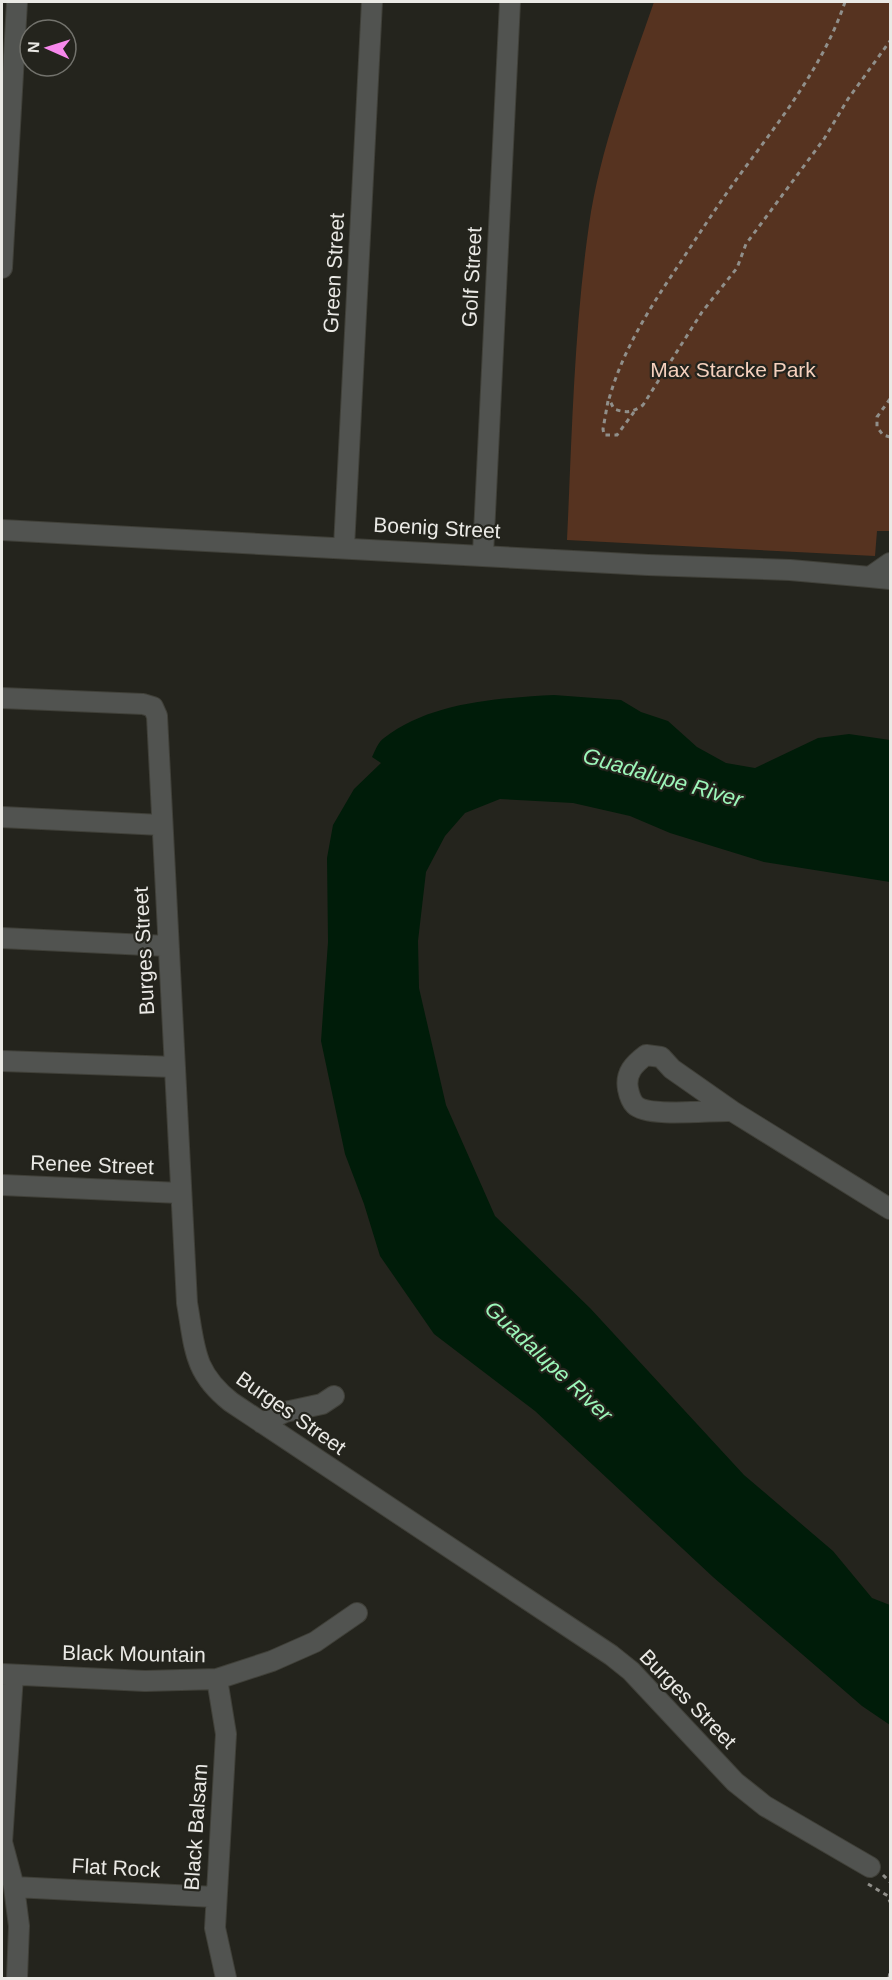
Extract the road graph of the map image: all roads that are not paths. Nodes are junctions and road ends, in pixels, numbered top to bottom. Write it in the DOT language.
graph roads {
  1 [pos="17,2"];
  2 [pos="372,2"];
  3 [pos="510,2"];
  4 [pos="2,268"];
  5 [pos="2,530"];
  6 [pos="344,547"];
  7 [pos="483,554"];
  8 [pos="891,563"];
  9 [pos="870,577"];
  10 [pos="891,579"];
  11 [pos="2,698"];
  12 [pos="2,817"];
  13 [pos="161,825"];
  14 [pos="2,938"];
  15 [pos="167,946"];
  16 [pos="2,1061"];
  17 [pos="174,1067"];
  18 [pos="732,1111"];
  19 [pos="2,1185"];
  20 [pos="180,1193"];
  21 [pos="891,1209"];
  22 [pos="334,1396"];
  23 [pos="262,1424"];
  24 [pos="357,1613"];
  25 [pos="7,1674"];
  26 [pos="217,1679"];
  27 [pos="870,1867"];
  28 [pos="14,1887"];
  29 [pos="215,1897"];
  30 [pos="16,1978"];
  31 [pos="226,1978"];
  1 -- 4 [label="street"];
  2 -- 6 [label="street, Green Street"];
  3 -- 7 [label="street, Golf Street"];
  5 -- 6 [label="street, Boenig Street"];
  6 -- 7 [label="street, Boenig Street"];
  7 -- 9 [label="street, Boenig Street"];
  8 -- 9 [label="street"];
  9 -- 10 [label="street, Boenig Street"];
  11 -- 13 [label="street, Burges Street"];
  12 -- 13 [label="street"];
  13 -- 15 [label="street, Burges Street"];
  14 -- 15 [label="street"];
  15 -- 17 [label="street, Burges Street"];
  16 -- 17 [label="street"];
  17 -- 20 [label="street, Burges Street"];
  18 -- 18 [label="street"];
  18 -- 21 [label="street"];
  19 -- 20 [label="street, Renee Street"];
  20 -- 23 [label="street, Burges Street"];
  22 -- 23 [label="street"];
  23 -- 27 [label="street, Burges Street"];
  24 -- 26 [label="street, Black Mountain"];
  25 -- 26 [label="street, Black Mountain"];
  25 -- 28 [label="street"];
  26 -- 29 [label="street, Black Balsam"];
  28 -- 29 [label="street, Flat Rock"];
  28 -- 30 [label="street"];
  29 -- 31 [label="street, Black Balsam"];
}
